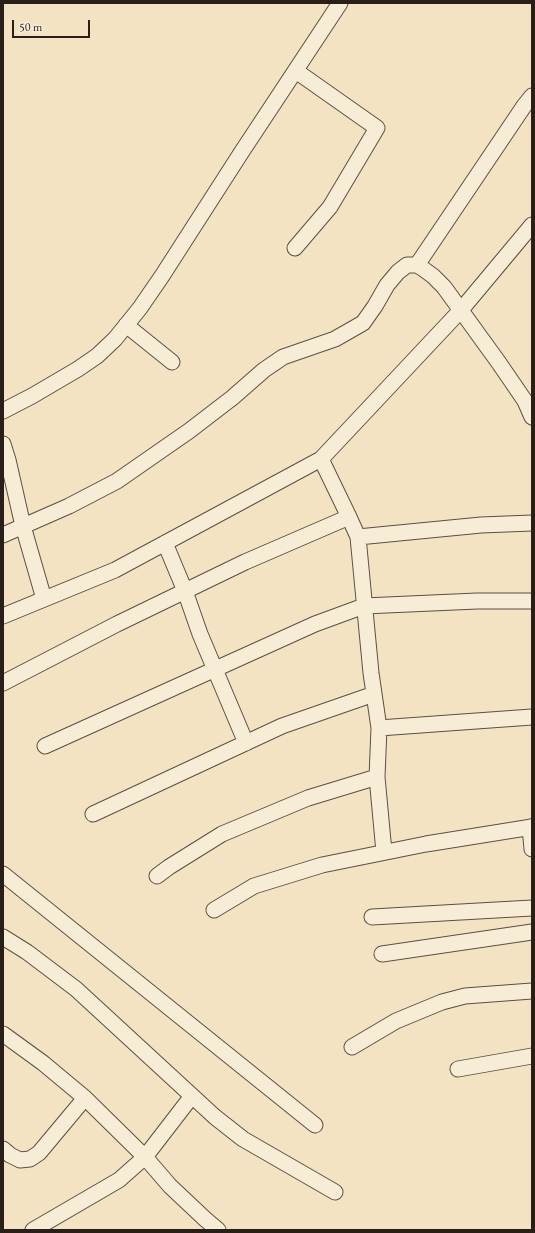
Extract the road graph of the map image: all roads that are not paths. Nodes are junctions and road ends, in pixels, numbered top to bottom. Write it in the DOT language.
graph roads {
  1 [pos="340,3"];
  2 [pos="296,70"];
  3 [pos="532,96"];
  4 [pos="532,226"];
  5 [pos="295,248"];
  6 [pos="416,265"];
  7 [pos="461,310"];
  8 [pos="126,325"];
  9 [pos="172,362"];
  10 [pos="3,411"];
  11 [pos="532,417"];
  12 [pos="3,444"];
  13 [pos="321,459"];
  14 [pos="349,517"];
  15 [pos="532,523"];
  16 [pos="23,526"];
  17 [pos="3,535"];
  18 [pos="358,537"];
  19 [pos="165,543"];
  20 [pos="185,591"];
  21 [pos="44,599"];
  22 [pos="532,601"];
  23 [pos="364,606"];
  24 [pos="3,616"];
  25 [pos="214,669"];
  26 [pos="3,683"];
  27 [pos="374,694"];
  28 [pos="532,717"];
  29 [pos="379,728"];
  30 [pos="246,743"];
  31 [pos="45,746"];
  32 [pos="377,777"];
  33 [pos="93,814"];
  34 [pos="531,827"];
  35 [pos="532,849"];
  36 [pos="384,852"];
  37 [pos="3,874"];
  38 [pos="157,876"];
  39 [pos="532,908"];
  40 [pos="214,910"];
  41 [pos="372,917"];
  42 [pos="532,932"];
  43 [pos="3,936"];
  44 [pos="382,954"];
  45 [pos="532,991"];
  46 [pos="3,1034"];
  47 [pos="352,1046"];
  48 [pos="532,1056"];
  49 [pos="458,1069"];
  50 [pos="192,1096"];
  51 [pos="85,1098"];
  52 [pos="315,1125"];
  53 [pos="3,1150"];
  54 [pos="145,1157"];
  55 [pos="335,1192"];
  56 [pos="33,1230"];
  57 [pos="218,1230"];
  1 -- 2 [label="street"];
  2 -- 5 [label="street"];
  2 -- 8 [label="street"];
  3 -- 6 [label="street"];
  4 -- 7 [label="street"];
  6 -- 7 [label="street"];
  6 -- 16 [label="street"];
  7 -- 11 [label="street"];
  7 -- 13 [label="street"];
  8 -- 9 [label="street"];
  8 -- 10 [label="street"];
  12 -- 16 [label="street"];
  13 -- 14 [label="street"];
  13 -- 19 [label="street"];
  14 -- 18 [label="street"];
  14 -- 20 [label="street"];
  15 -- 18 [label="street"];
  16 -- 17 [label="street"];
  16 -- 21 [label="street"];
  18 -- 23 [label="street"];
  19 -- 20 [label="street"];
  19 -- 21 [label="street"];
  20 -- 25 [label="street"];
  20 -- 26 [label="street"];
  21 -- 24 [label="street"];
  22 -- 23 [label="street"];
  23 -- 25 [label="street"];
  23 -- 27 [label="street"];
  25 -- 30 [label="street"];
  25 -- 31 [label="street"];
  27 -- 29 [label="street"];
  27 -- 30 [label="street"];
  28 -- 29 [label="street"];
  29 -- 32 [label="street"];
  30 -- 33 [label="street"];
  32 -- 36 [label="street"];
  32 -- 38 [label="street"];
  34 -- 35 [label="street"];
  34 -- 36 [label="street"];
  36 -- 40 [label="street"];
  37 -- 52 [label="street"];
  39 -- 41 [label="street"];
  42 -- 44 [label="street"];
  43 -- 50 [label="street"];
  45 -- 47 [label="street"];
  46 -- 51 [label="street"];
  48 -- 49 [label="street"];
  50 -- 54 [label="street"];
  50 -- 55 [label="street"];
  51 -- 53 [label="street"];
  51 -- 54 [label="street"];
  54 -- 56 [label="street"];
  54 -- 57 [label="street"];
}
